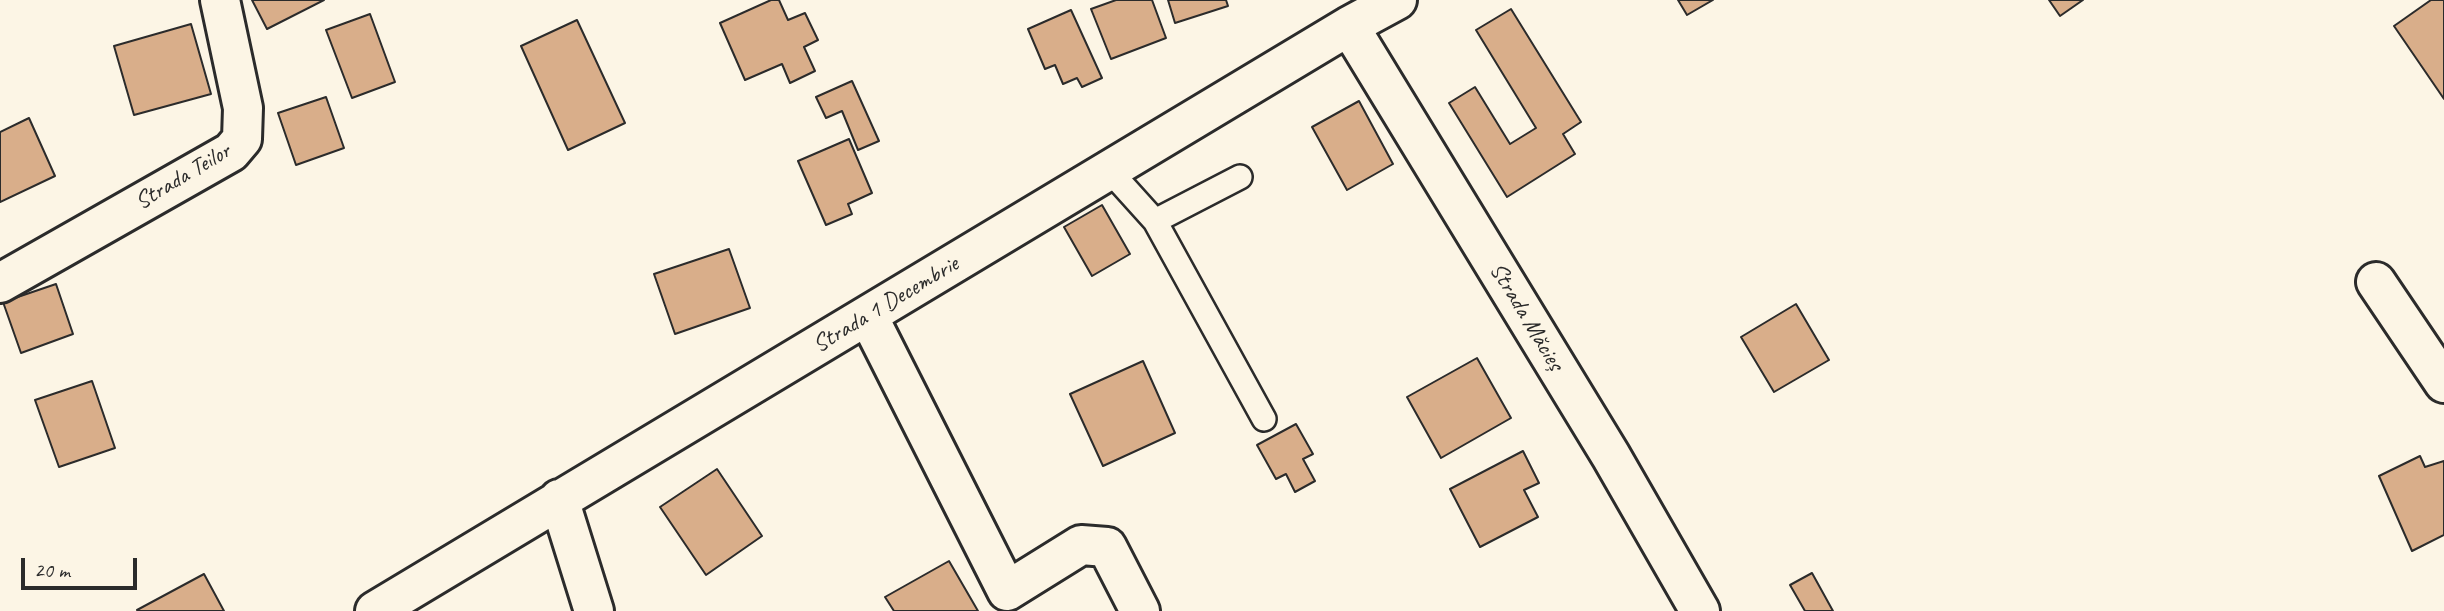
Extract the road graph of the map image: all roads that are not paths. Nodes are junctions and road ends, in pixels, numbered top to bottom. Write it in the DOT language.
graph roads {
  1 [pos="220,0"];
  2 [pos="1397,0"];
  3 [pos="1349,26"];
  4 [pos="1109,170"];
  5 [pos="1240,177"];
  6 [pos="1155,220"];
  7 [pos="2376,282"];
  8 [pos="0,283"];
  9 [pos="868,316"];
  10 [pos="2444,383"];
  11 [pos="1264,419"];
  12 [pos="559,499"];
  13 [pos="375,611"];
  14 [pos="594,611"];
  15 [pos="1140,611"];
  16 [pos="1700,611"];
  1 -- 8 [label="street, Strada Teilor"];
  2 -- 3 [label="street, Strada 1 Decembrie"];
  3 -- 4 [label="street, Strada 1 Decembrie"];
  3 -- 16 [label="street, Strada Măcieș"];
  4 -- 6 [label="lane"];
  4 -- 9 [label="street, Strada 1 Decembrie"];
  5 -- 6 [label="lane"];
  6 -- 11 [label="lane"];
  7 -- 10 [label="street"];
  9 -- 12 [label="street, Strada 1 Decembrie"];
  9 -- 15 [label="street"];
  12 -- 13 [label="street, Strada 1 Decembrie"];
  12 -- 14 [label="street"];
}
